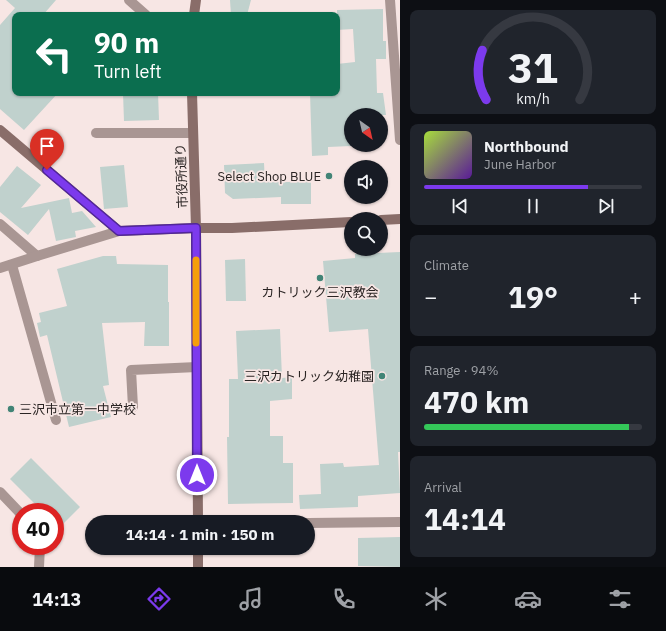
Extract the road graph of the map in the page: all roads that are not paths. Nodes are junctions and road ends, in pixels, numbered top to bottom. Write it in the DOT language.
graph roads {
  1 [pos="129,0"];
  2 [pos="196,0"];
  3 [pos="390,0"];
  4 [pos="143,12"];
  5 [pos="194,12"];
  6 [pos="192,96"];
  7 [pos="0,130"];
  8 [pos="96,133"];
  9 [pos="193,133"];
  10 [pos="400,140"];
  11 [pos="400,219"];
  12 [pos="388,220"];
  13 [pos="344,222"];
  14 [pos="0,224"];
  15 [pos="196,228"];
  16 [pos="119,231"];
  17 [pos="37,256"];
  18 [pos="12,264"];
  19 [pos="0,268"];
  20 [pos="197,367"];
  21 [pos="133,407"];
  22 [pos="56,420"];
  23 [pos="0,492"];
  24 [pos="12,505"];
  25 [pos="198,515"];
  26 [pos="400,522"];
  27 [pos="315,523"];
  28 [pos="40,555"];
  29 [pos="198,555"];
  30 [pos="39,567"];
  31 [pos="198,567"];
  1 -- 4 [label="street"];
  2 -- 5 [label="street"];
  3 -- 10 [label="street"];
  6 -- 9 [label="street, 市役所通り"];
  7 -- 16 [label="street"];
  8 -- 9 [label="street"];
  9 -- 15 [label="street, 市役所通り"];
  11 -- 12 [label="street"];
  13 -- 15 [label="street"];
  14 -- 17 [label="street"];
  15 -- 16 [label="street"];
  15 -- 20 [label="street, 市役所通り"];
  16 -- 17 [label="street"];
  17 -- 18 [label="street"];
  18 -- 19 [label="street"];
  18 -- 22 [label="street"];
  20 -- 21 [label="street"];
  20 -- 25 [label="street, 市役所通り"];
  23 -- 24 [label="street"];
  26 -- 27 [label="street"];
  28 -- 30 [label="street"];
  29 -- 31 [label="street"];
}
